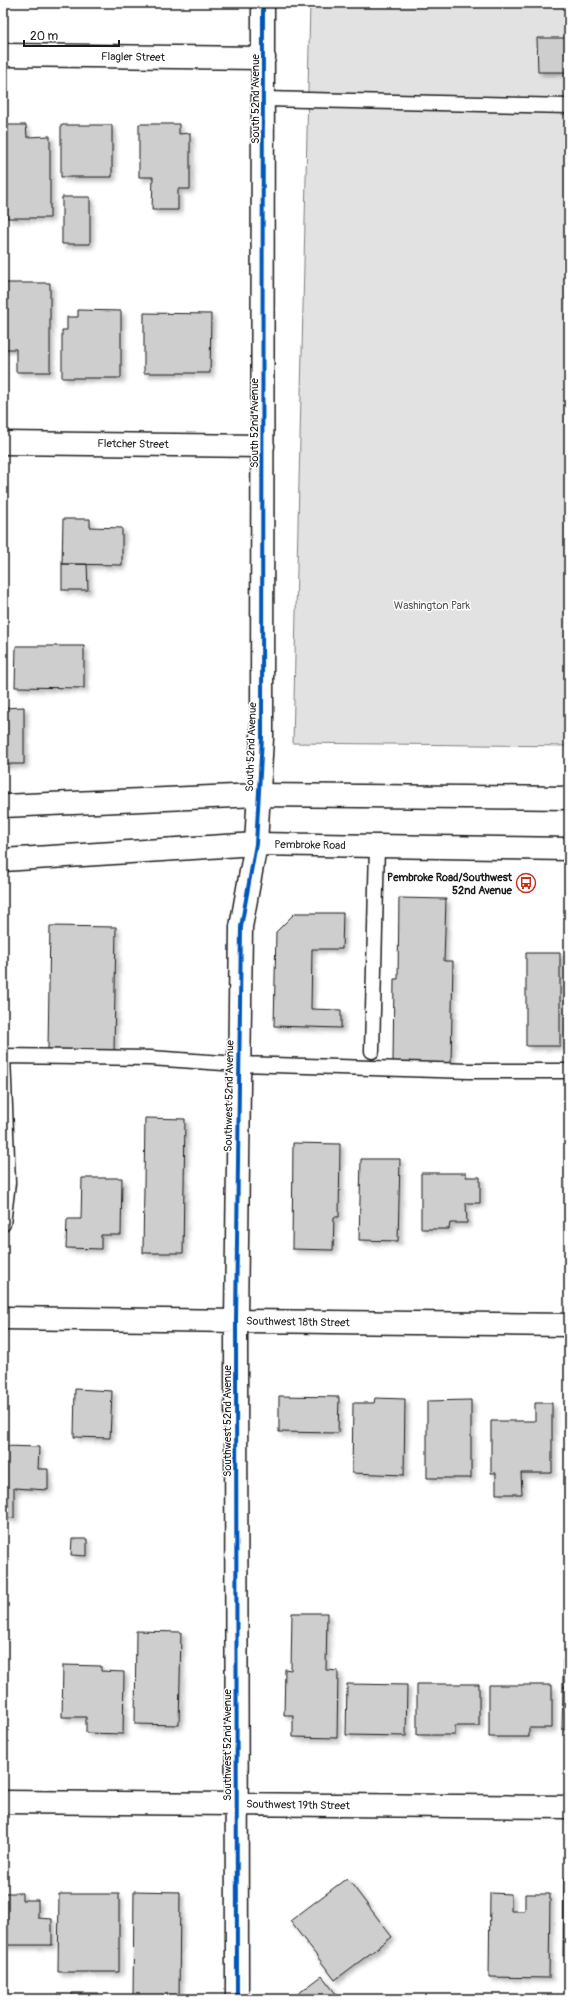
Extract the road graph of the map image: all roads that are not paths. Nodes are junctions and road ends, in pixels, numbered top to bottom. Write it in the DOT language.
graph roads {
  1 [pos="263,3"];
  2 [pos="3,55"];
  3 [pos="264,58"];
  4 [pos="264,99"];
  5 [pos="569,106"];
  6 [pos="3,443"];
  7 [pos="263,446"];
  8 [pos="258,795"];
  9 [pos="569,798"];
  10 [pos="3,806"];
  11 [pos="256,844"];
  12 [pos="377,846"];
  13 [pos="569,849"];
  14 [pos="3,860"];
  15 [pos="372,1051"];
  16 [pos="3,1056"];
  17 [pos="238,1064"];
  18 [pos="569,1071"];
  19 [pos="3,1224"];
  20 [pos="3,1318"];
  21 [pos="236,1321"];
  22 [pos="569,1325"];
  23 [pos="3,1802"];
  24 [pos="236,1804"];
  25 [pos="569,1807"];
  26 [pos="237,1999"];
  1 -- 3 [label="street, South 52nd Avenue"];
  2 -- 3 [label="street, Flagler Street"];
  3 -- 4 [label="street, South 52nd Avenue"];
  4 -- 5 [label="lane"];
  4 -- 7 [label="street, South 52nd Avenue"];
  6 -- 7 [label="street, Fletcher Street"];
  7 -- 8 [label="street, South 52nd Avenue"];
  8 -- 9 [label="street"];
  8 -- 10 [label="street"];
  8 -- 11 [label="street, South 52nd Avenue"];
  11 -- 12 [label="street, Pembroke Road"];
  11 -- 14 [label="street, Pembroke Road"];
  11 -- 17 [label="street, Southwest 52nd Avenue"];
  12 -- 13 [label="street, Pembroke Road"];
  12 -- 15 [label="lane"];
  16 -- 17 [label="lane"];
  16 -- 19 [label="lane"];
  17 -- 18 [label="lane"];
  17 -- 21 [label="street, Southwest 52nd Avenue"];
  20 -- 21 [label="street, Southwest 18th Street"];
  21 -- 22 [label="street, Southwest 18th Street"];
  21 -- 24 [label="street, Southwest 52nd Avenue"];
  23 -- 24 [label="street, Southwest 19th Street"];
  24 -- 25 [label="street, Southwest 19th Street"];
  24 -- 26 [label="street, Southwest 52nd Avenue"];
}
